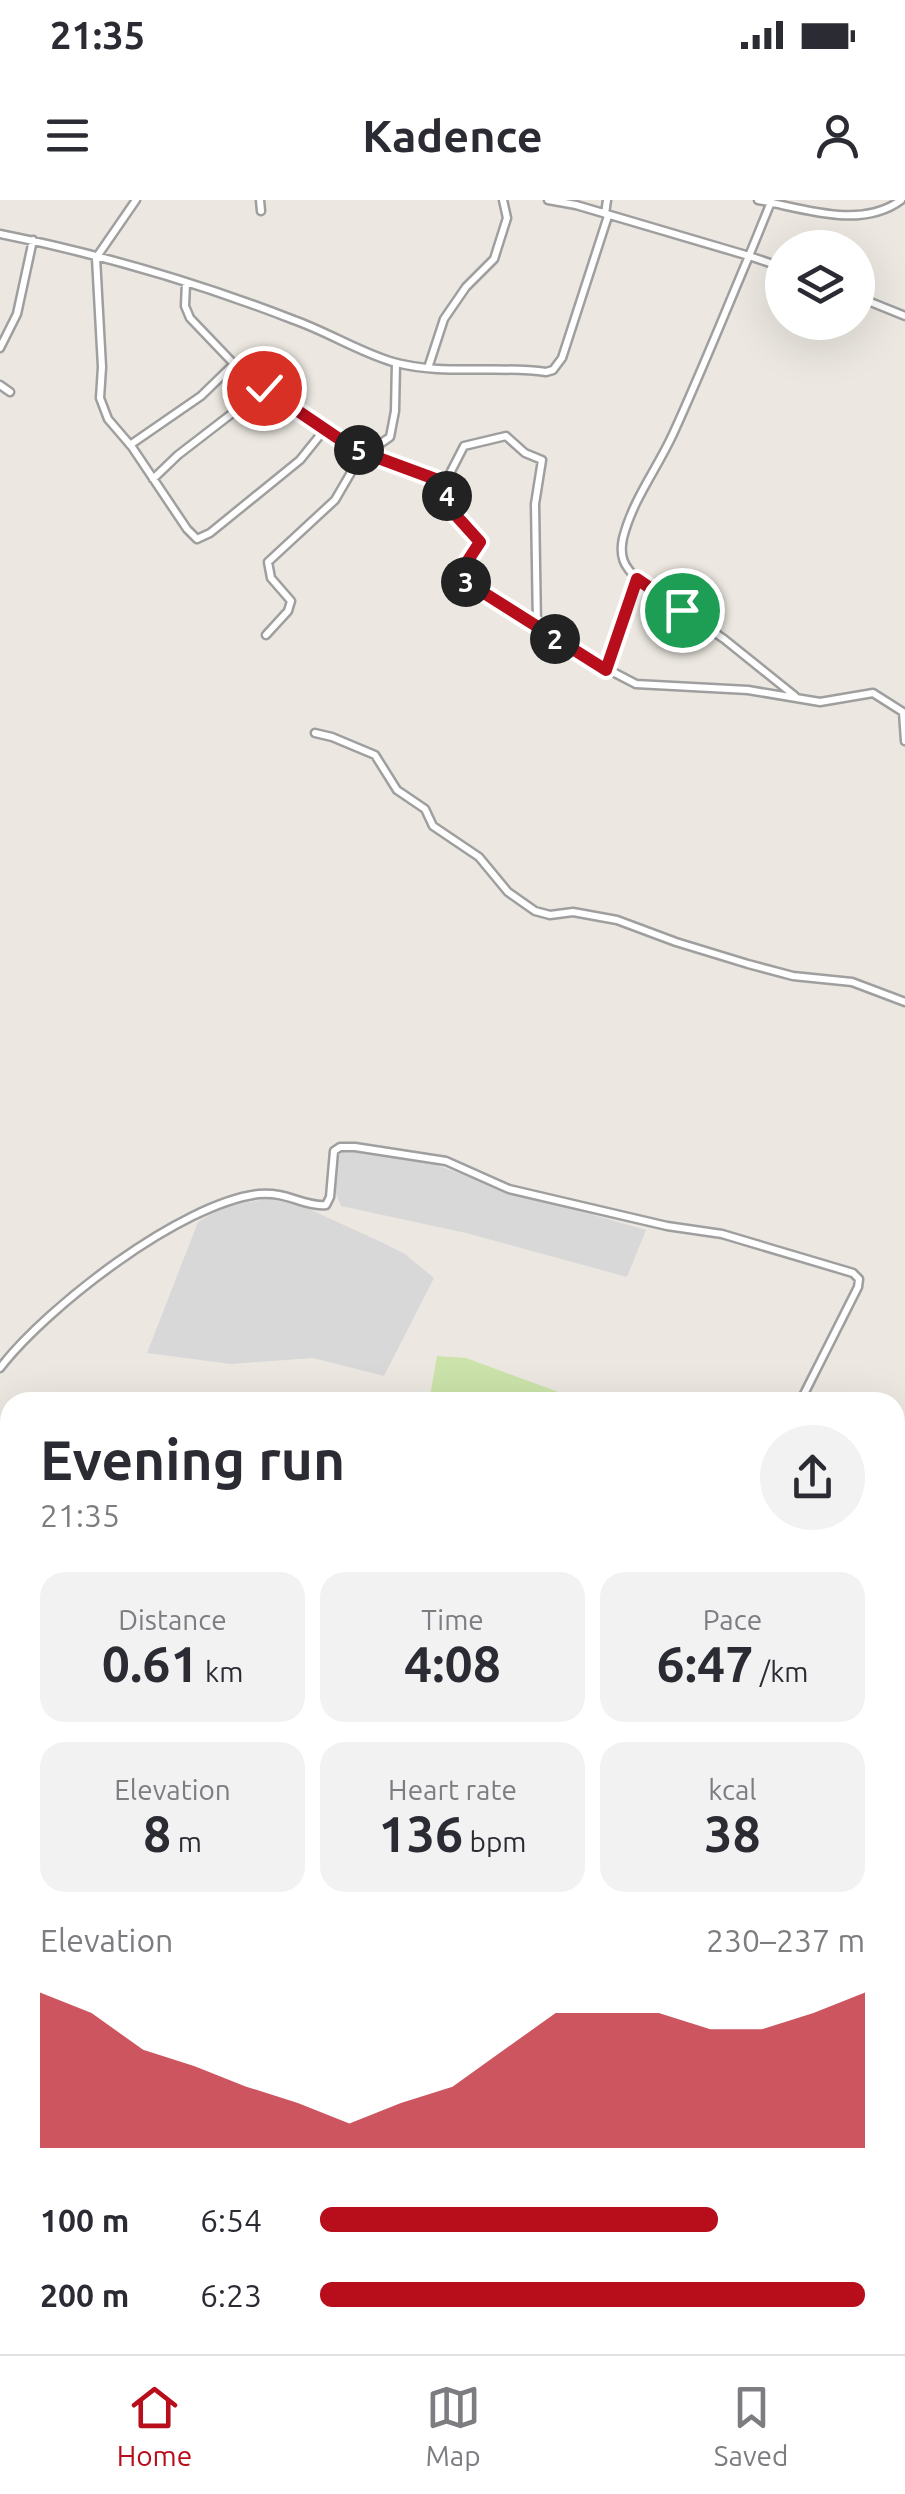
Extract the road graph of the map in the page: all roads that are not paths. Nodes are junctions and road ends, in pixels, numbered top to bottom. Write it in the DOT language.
graph roads {
  1 [pos="136,200"];
  2 [pos="260,200"];
  3 [pos="503,200"];
  4 [pos="548,200"];
  5 [pos="606,200"];
  6 [pos="758,200"];
  7 [pos="901,200"];
  8 [pos="771,202"];
  9 [pos="260,212"];
  10 [pos="606,215"];
  11 [pos="0,234"];
  12 [pos="33,240"];
  13 [pos="749,256"];
  14 [pos="96,258"];
  15 [pos="765,261"];
  16 [pos="186,282"];
  17 [pos="875,304"];
  18 [pos="905,316"];
  19 [pos="0,348"];
  20 [pos="396,363"];
  21 [pos="234,364"];
  22 [pos="428,368"];
  23 [pos="0,386"];
  24 [pos="264,388"];
  25 [pos="10,392"];
  26 [pos="324,429"];
  27 [pos="130,445"];
  28 [pos="363,452"];
  29 [pos="153,479"];
  30 [pos="446,483"];
  31 [pos="637,579"];
  32 [pos="536,627"];
  33 [pos="266,635"];
  34 [pos="606,670"];
  35 [pos="798,698"];
  36 [pos="315,734"];
  37 [pos="905,741"];
  38 [pos="905,1002"];
  39 [pos="0,1368"];
  40 [pos="805,1392"];
  1 -- 14 [label="street"];
  2 -- 9 [label="street"];
  3 -- 22 [label="street"];
  4 -- 10 [label="street"];
  5 -- 10 [label="street"];
  6 -- 8 [label="street"];
  7 -- 8 [label="street"];
  8 -- 13 [label="street"];
  10 -- 13 [label="street"];
  10 -- 22 [label="street"];
  11 -- 12 [label="street"];
  12 -- 14 [label="street"];
  12 -- 19 [label="street"];
  13 -- 15 [label="street"];
  13 -- 31 [label="street"];
  14 -- 16 [label="street"];
  14 -- 27 [label="street"];
  16 -- 20 [label="street"];
  16 -- 21 [label="street"];
  17 -- 18 [label="street"];
  20 -- 22 [label="street"];
  20 -- 28 [label="street"];
  21 -- 24 [label="street"];
  21 -- 27 [label="street"];
  23 -- 25 [label="street"];
  24 -- 26 [label="street"];
  24 -- 29 [label="street"];
  26 -- 28 [label="street"];
  26 -- 29 [label="street"];
  27 -- 29 [label="street"];
  28 -- 30 [label="street"];
  28 -- 33 [label="street"];
  30 -- 32 [label="street"];
  30 -- 32 [label="street"];
  31 -- 34 [label="street"];
  31 -- 35 [label="street"];
  32 -- 34 [label="street"];
  34 -- 35 [label="street"];
  35 -- 37 [label="street"];
  36 -- 38 [label="street"];
  39 -- 40 [label="street"];
}
